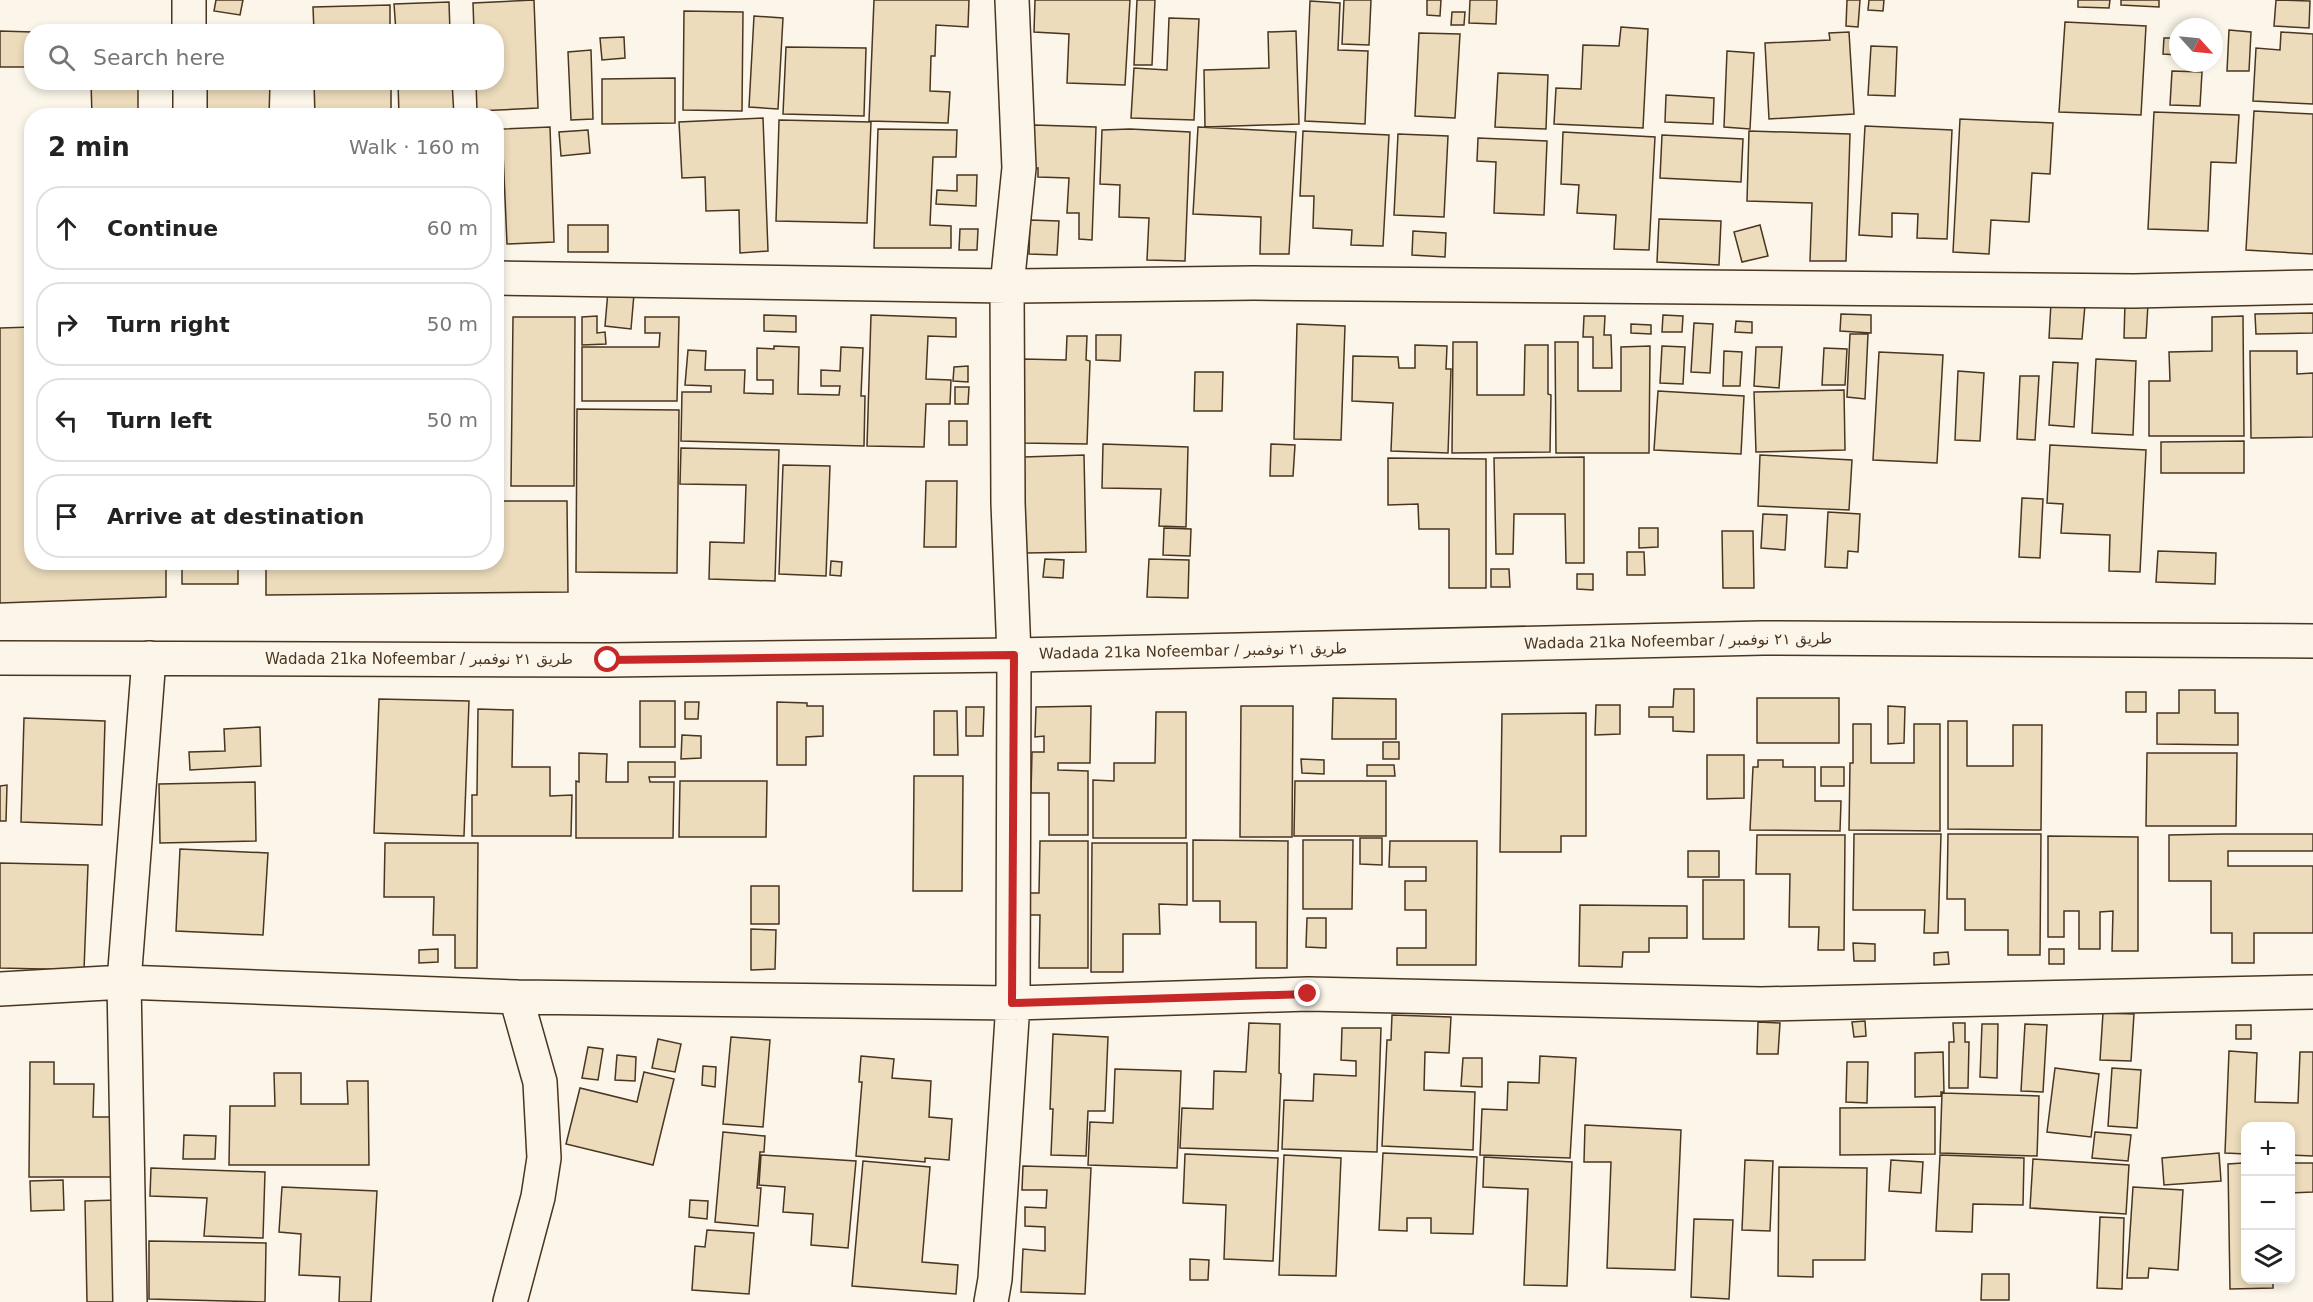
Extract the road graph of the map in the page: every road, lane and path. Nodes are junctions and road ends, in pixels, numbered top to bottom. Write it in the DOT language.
graph roads {
  1 [pos="189,0"];
  2 [pos="1012,0"];
  3 [pos="189,24"];
  4 [pos="190,90"];
  5 [pos="190,108"];
  6 [pos="504,278"];
  7 [pos="1007,286"];
  8 [pos="2313,287"];
  9 [pos="2313,640"];
  10 [pos="1014,655"];
  11 [pos="0,658"];
  12 [pos="149,658"];
  13 [pos="124,982"];
  14 [pos="0,990"];
  15 [pos="2313,992"];
  16 [pos="516,997"];
  17 [pos="1012,1003"];
  18 [pos="130,1302"];
  19 [pos="510,1302"];
  20 [pos="992,1302"];
  1 -- 3 [label="street"];
  2 -- 7 [label="street"];
  4 -- 5 [label="street"];
  6 -- 7 [label="street"];
  7 -- 8 [label="street"];
  7 -- 10 [label="street"];
  9 -- 10 [label="street, Wadada 21ka Nofeembar / طريق ٢١ نوفمبر"];
  10 -- 12 [label="street, Wadada 21ka Nofeembar / طريق ٢١ نوفمبر"];
  10 -- 17 [label="street"];
  11 -- 12 [label="street, Wadada 21ka Nofeembar / طريق ٢١ نوفمبر"];
  12 -- 13 [label="street"];
  13 -- 14 [label="street"];
  13 -- 16 [label="street"];
  13 -- 18 [label="street"];
  15 -- 17 [label="street"];
  16 -- 17 [label="street"];
  16 -- 19 [label="street"];
  17 -- 20 [label="street"];
}
